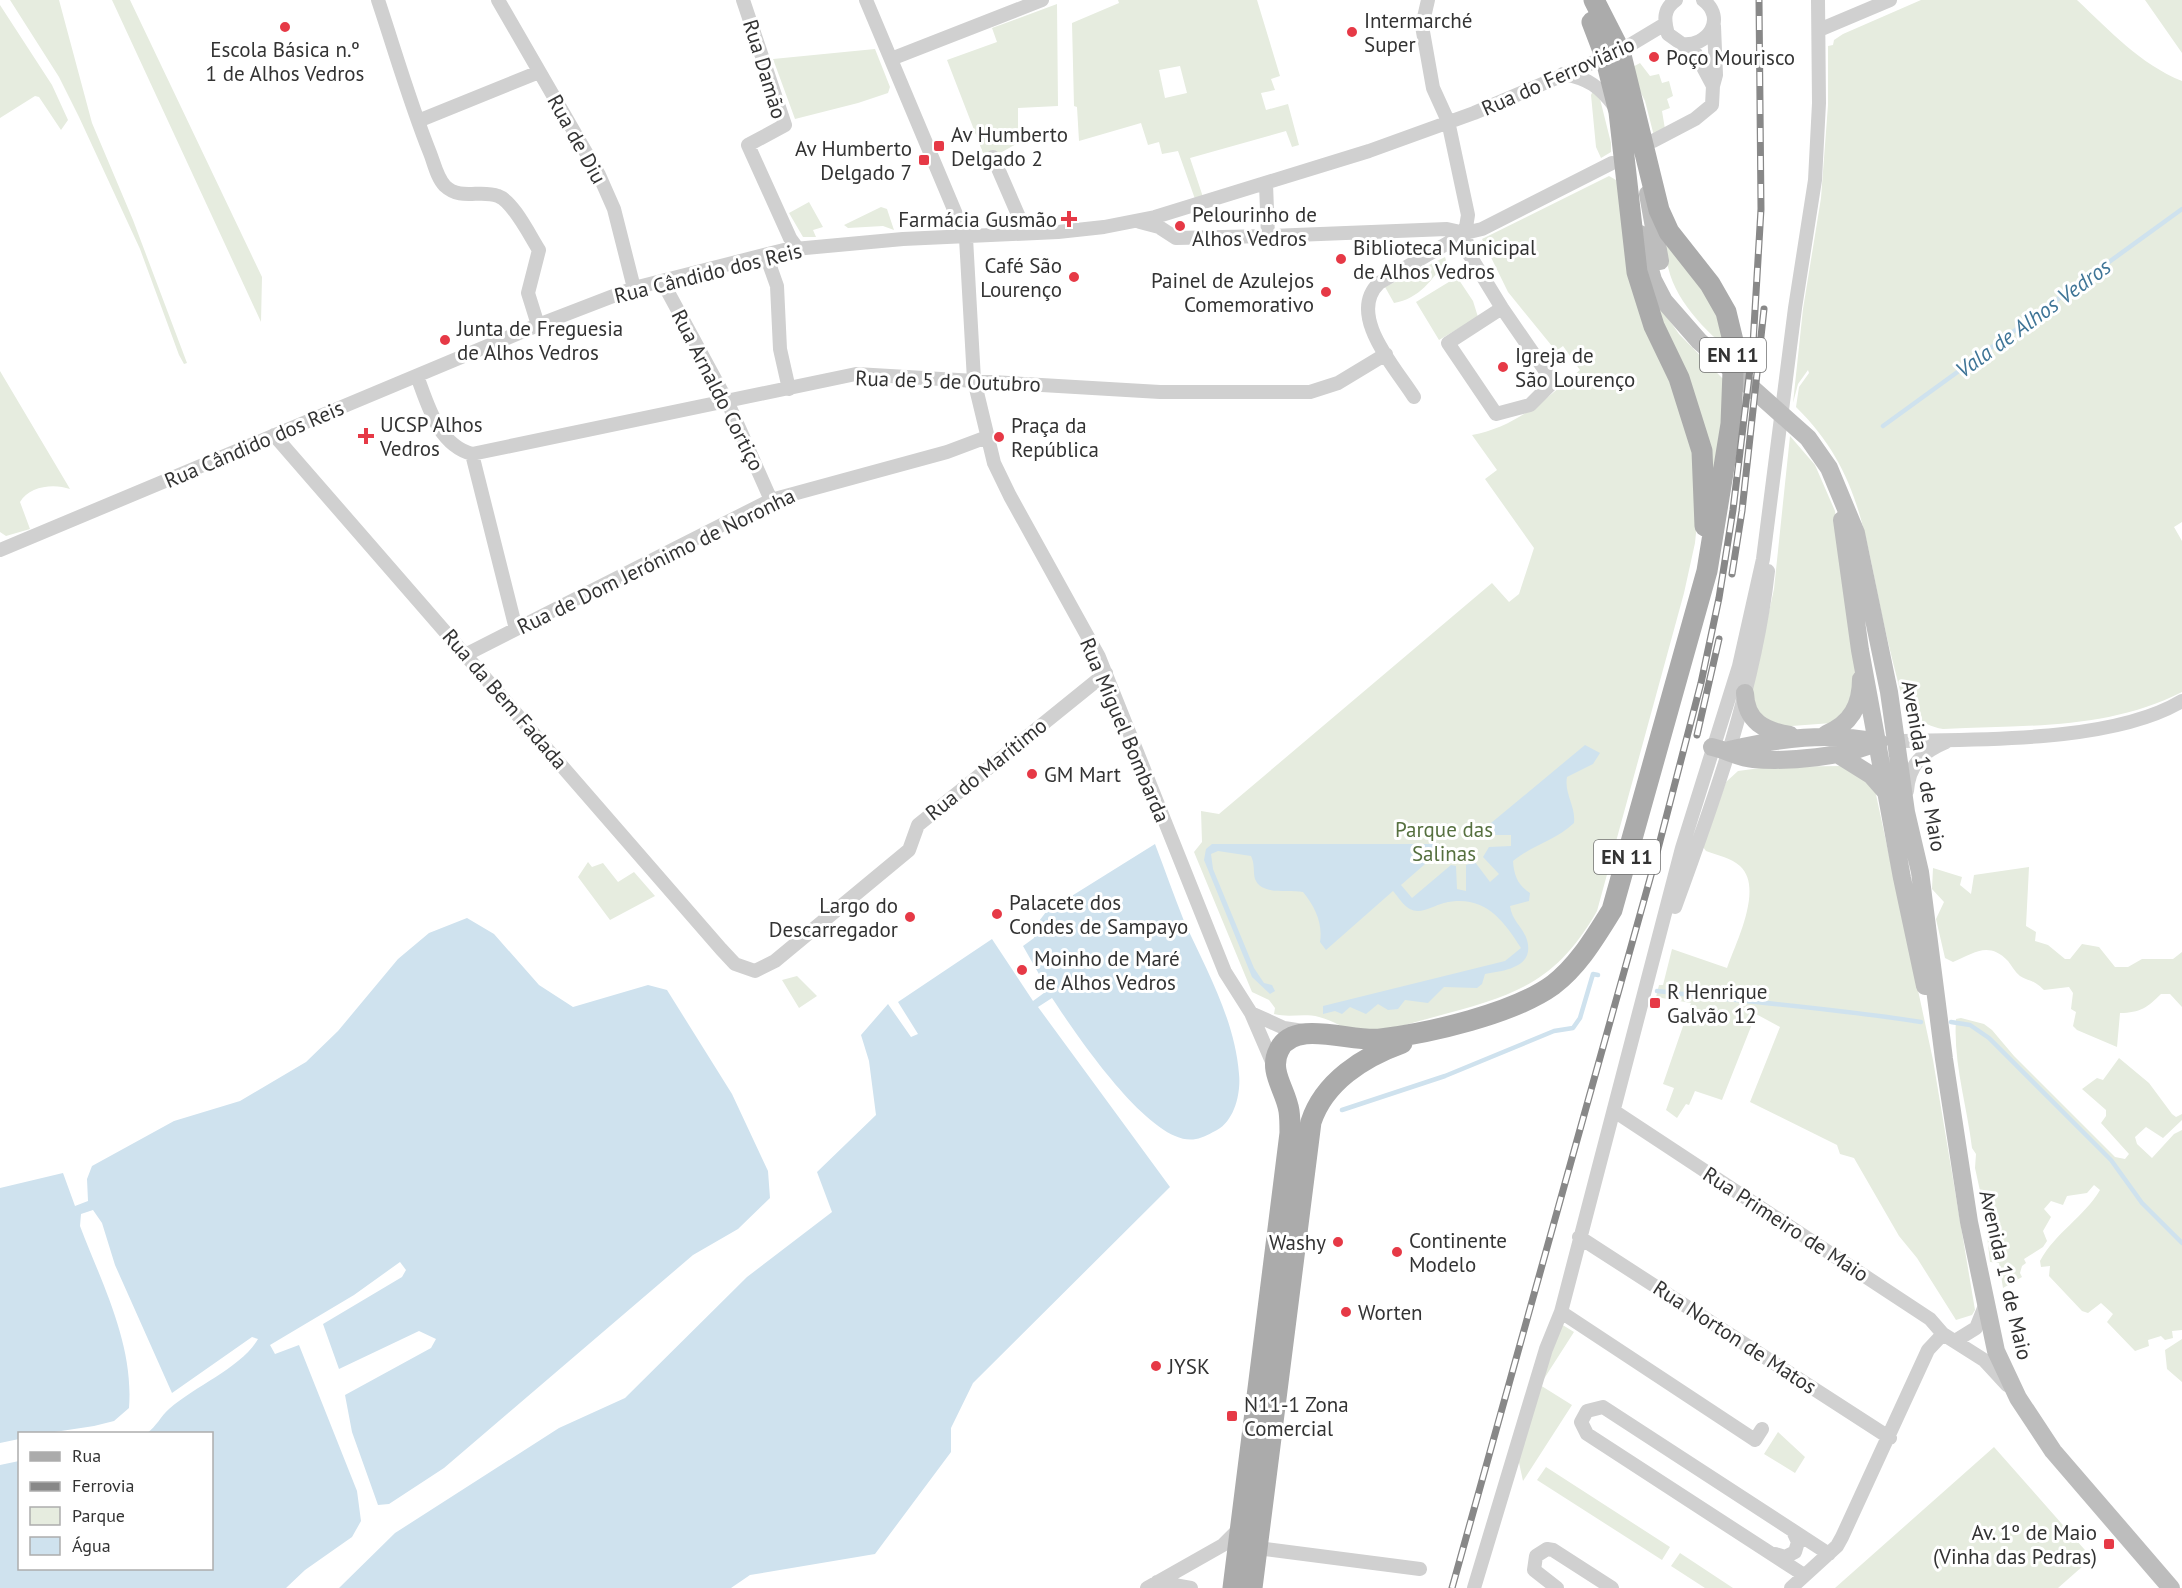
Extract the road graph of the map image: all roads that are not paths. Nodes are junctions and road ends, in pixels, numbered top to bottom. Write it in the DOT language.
graph roads {
  1 [pos="378,0"];
  2 [pos="498,0"];
  3 [pos="743,0"];
  4 [pos="866,0"];
  5 [pos="1042,0"];
  6 [pos="1428,0"];
  7 [pos="1584,0"];
  8 [pos="1594,0"];
  9 [pos="1676,0"];
  10 [pos="1818,0"];
  11 [pos="1890,0"];
  12 [pos="1706,1"];
  13 [pos="1665,24"];
  14 [pos="1714,26"];
  15 [pos="1819,30"];
  16 [pos="1681,44"];
  17 [pos="1612,53"];
  18 [pos="891,59"];
  19 [pos="539,72"];
  20 [pos="1563,75"];
  21 [pos="1713,86"];
  22 [pos="1619,112"];
  23 [pos="418,121"];
  24 [pos="1448,121"];
  25 [pos="1650,150"];
  26 [pos="993,157"];
  27 [pos="1612,163"];
  28 [pos="1266,184"];
  29 [pos="1630,194"];
  30 [pos="1133,221"];
  31 [pos="1465,232"];
  32 [pos="1026,233"];
  33 [pos="1268,236"];
  34 [pos="966,238"];
  35 [pos="798,249"];
  36 [pos="766,255"];
  37 [pos="662,281"];
  38 [pos="634,288"];
  39 [pos="1502,308"];
  40 [pos="538,325"];
  41 [pos="1699,341"];
  42 [pos="1386,354"];
  43 [pos="417,376"];
  44 [pos="974,380"];
  45 [pos="789,388"];
  46 [pos="1414,397"];
  47 [pos="728,403"];
  48 [pos="274,435"];
  49 [pos="987,437"];
  50 [pos="472,454"];
  51 [pos="1837,485"];
  52 [pos="1773,491"];
  53 [pos="771,500"];
  54 [pos="0,550"];
  55 [pos="1707,571"];
  56 [pos="516,629"];
  57 [pos="1860,650"];
  58 [pos="467,654"];
  59 [pos="1106,673"];
  60 [pos="1745,693"];
  61 [pos="2182,701"];
  62 [pos="1812,737"];
  63 [pos="1953,739"];
  64 [pos="1887,742"];
  65 [pos="1720,749"];
  66 [pos="1839,755"];
  67 [pos="1887,794"];
  68 [pos="1906,812"];
  69 [pos="735,964"];
  70 [pos="1251,1013"];
  71 [pos="1318,1033"];
  72 [pos="1418,1034"];
  73 [pos="1944,1059"];
  74 [pos="1278,1080"];
  75 [pos="1335,1085"];
  76 [pos="1614,1112"];
  77 [pos="1579,1237"];
  78 [pos="1986,1303"];
  79 [pos="1561,1312"];
  80 [pos="1949,1337"];
  81 [pos="2018,1398"];
  82 [pos="1762,1429"];
  83 [pos="1890,1437"];
  84 [pos="1241,1527"];
  85 [pos="1793,1531"];
  86 [pos="1257,1548"];
  87 [pos="1775,1554"];
  88 [pos="1829,1554"];
  89 [pos="1420,1569"];
  90 [pos="1804,1575"];
  91 [pos="1152,1585"];
  92 [pos="1191,1588"];
  93 [pos="1233,1588"];
  94 [pos="1252,1588"];
  95 [pos="1474,1588"];
  96 [pos="1557,1588"];
  97 [pos="1612,1588"];
  98 [pos="1791,1588"];
  99 [pos="2171,1588"];
  1 -- 23 [label="street"];
  2 -- 19 [label="street, Rua de Diu"];
  3 -- 35 [label="street, Rua Damão"];
  4 -- 18 [label="street, Rua Miguel Bombarda"];
  5 -- 18 [label="street"];
  6 -- 24 [label="street"];
  7 -- 17 [label="main road, EN 11"];
  8 -- 17 [label="main road, EN 11"];
  9 -- 13 [label="street"];
  10 -- 15 [label="street"];
  11 -- 15 [label="street"];
  12 -- 14 [label="street"];
  13 -- 16 [label="street"];
  13 -- 17 [label="street, Rua do Ferroviário"];
  14 -- 16 [label="street"];
  14 -- 21 [label="street"];
  15 -- 52 [label="street"];
  16 -- 21 [label="street"];
  17 -- 20 [label="street, Rua do Ferroviário"];
  17 -- 22 [label="main road, EN 11"];
  17 -- 25 [label="main road, EN 11"];
  18 -- 34 [label="street, Rua Miguel Bombarda"];
  19 -- 23 [label="street"];
  19 -- 38 [label="street, Rua de Diu"];
  20 -- 22 [label="street"];
  20 -- 24 [label="street, Rua do Ferroviário"];
  21 -- 25 [label="street"];
  22 -- 29 [label="main road, EN 11"];
  23 -- 40 [label="street"];
  24 -- 28 [label="street, Rua Cândido dos Reis"];
  24 -- 31 [label="street"];
  25 -- 41 [label="main road"];
  25 -- 55 [label="main road, EN 11"];
  26 -- 32 [label="street"];
  27 -- 31 [label="street"];
  28 -- 30 [label="street, Rua Cândido dos Reis"];
  28 -- 33 [label="street"];
  29 -- 41 [label="main road"];
  29 -- 55 [label="main road, EN 11"];
  30 -- 32 [label="street, Rua Cândido dos Reis"];
  30 -- 33 [label="street"];
  31 -- 33 [label="street"];
  31 -- 39 [label="street"];
  31 -- 42 [label="street"];
  32 -- 34 [label="street, Rua Cândido dos Reis"];
  34 -- 35 [label="street, Rua Cândido dos Reis"];
  34 -- 44 [label="street, Rua Miguel Bombarda"];
  35 -- 36 [label="street, Rua Cândido dos Reis"];
  36 -- 37 [label="street, Rua Cândido dos Reis"];
  36 -- 45 [label="street"];
  37 -- 38 [label="street, Rua Cândido dos Reis"];
  37 -- 47 [label="street, Rua Arnaldo Cortiço"];
  38 -- 40 [label="street, Rua Cândido dos Reis"];
  39 -- 39 [label="street"];
  40 -- 43 [label="street, Rua Cândido dos Reis"];
  41 -- 51 [label="main road, Avenida 1º de Maio"];
  42 -- 44 [label="street, Rua de 5 de Outubro"];
  42 -- 46 [label="street"];
  43 -- 48 [label="street, Rua Cândido dos Reis"];
  43 -- 50 [label="street"];
  44 -- 45 [label="street, Rua de 5 de Outubro"];
  44 -- 49 [label="street, Rua Miguel Bombarda"];
  45 -- 47 [label="street, Rua de 5 de Outubro"];
  47 -- 50 [label="street, Rua de 5 de Outubro"];
  47 -- 53 [label="street, Rua Arnaldo Cortiço"];
  48 -- 54 [label="street, Rua Cândido dos Reis"];
  48 -- 58 [label="street, Rua da Bem Fadada"];
  49 -- 53 [label="street, Rua de Dom Jerónimo de Noronha"];
  49 -- 59 [label="street, Rua Miguel Bombarda"];
  50 -- 56 [label="street"];
  51 -- 57 [label="main road, Avenida 1º de Maio"];
  51 -- 64 [label="main road, Avenida 1º de Maio"];
  52 -- 60 [label="street"];
  52 -- 65 [label="street"];
  53 -- 56 [label="street, Rua de Dom Jerónimo de Noronha"];
  55 -- 72 [label="main road, EN 11"];
  56 -- 58 [label="street, Rua de Dom Jerónimo de Noronha"];
  57 -- 62 [label="main road"];
  57 -- 64 [label="main road, Avenida 1º de Maio"];
  58 -- 69 [label="street, Rua da Bem Fadada"];
  59 -- 69 [label="street, Rua do Marítimo"];
  59 -- 70 [label="street, Rua Miguel Bombarda"];
  60 -- 62 [label="main road"];
  60 -- 65 [label="street"];
  61 -- 63 [label="street"];
  62 -- 64 [label="main road"];
  62 -- 65 [label="main road"];
  63 -- 64 [label="street"];
  63 -- 68 [label="street"];
  64 -- 66 [label="main road"];
  64 -- 67 [label="main road, Avenida 1º de Maio"];
  64 -- 68 [label="main road, Avenida 1º de Maio"];
  65 -- 66 [label="main road"];
  65 -- 76 [label="street"];
  66 -- 67 [label="main road"];
  67 -- 73 [label="main road, Avenida 1º de Maio"];
  68 -- 73 [label="main road, Avenida 1º de Maio"];
  70 -- 71 [label="street"];
  70 -- 74 [label="street, Rua Miguel Bombarda"];
  71 -- 72 [label="main road"];
  71 -- 74 [label="main road"];
  71 -- 75 [label="main road"];
  72 -- 75 [label="main road"];
  73 -- 78 [label="main road, Avenida 1º de Maio"];
  74 -- 75 [label="main road"];
  74 -- 84 [label="main road"];
  75 -- 86 [label="main road"];
  76 -- 77 [label="street"];
  76 -- 80 [label="street, Rua Primeiro de Maio"];
  77 -- 79 [label="street"];
  77 -- 83 [label="street, Rua Norton de Matos"];
  78 -- 80 [label="street"];
  78 -- 81 [label="main road, Avenida 1º de Maio"];
  79 -- 82 [label="street"];
  79 -- 95 [label="street"];
  80 -- 81 [label="street, Rua Primeiro de Maio"];
  80 -- 83 [label="street"];
  81 -- 99 [label="main road, Avenida 1º de Maio"];
  83 -- 88 [label="street"];
  84 -- 91 [label="street"];
  84 -- 93 [label="main road"];
  85 -- 87 [label="street"];
  85 -- 87 [label="street"];
  85 -- 88 [label="street"];
  86 -- 89 [label="street"];
  86 -- 94 [label="main road"];
  87 -- 90 [label="street"];
  88 -- 90 [label="street"];
  90 -- 98 [label="street"];
  91 -- 92 [label="street"];
  96 -- 97 [label="street"];
}
